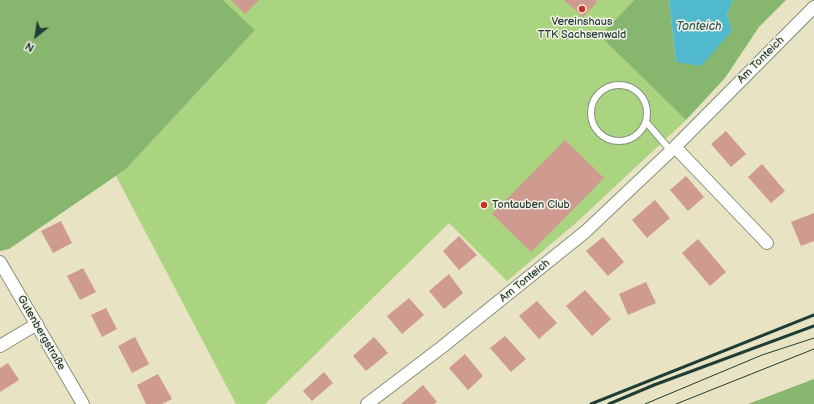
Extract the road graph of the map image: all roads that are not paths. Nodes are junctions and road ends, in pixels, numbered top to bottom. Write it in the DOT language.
graph roads {
  1 [pos="814,7"];
  2 [pos="646,122"];
  3 [pos="673,149"];
  4 [pos="767,243"];
  5 [pos="0,262"];
  6 [pos="37,324"];
  7 [pos="0,346"];
  8 [pos="83,404"];
  9 [pos="367,404"];
  1 -- 3 [label="street, Am Tonteich"];
  2 -- 2 [label="lane"];
  2 -- 3 [label="lane"];
  3 -- 4 [label="street"];
  3 -- 9 [label="street, Am Tonteich"];
  5 -- 6 [label="street, Gutenbergstraße"];
  6 -- 7 [label="street"];
  6 -- 8 [label="street, Gutenbergstraße"];
}
